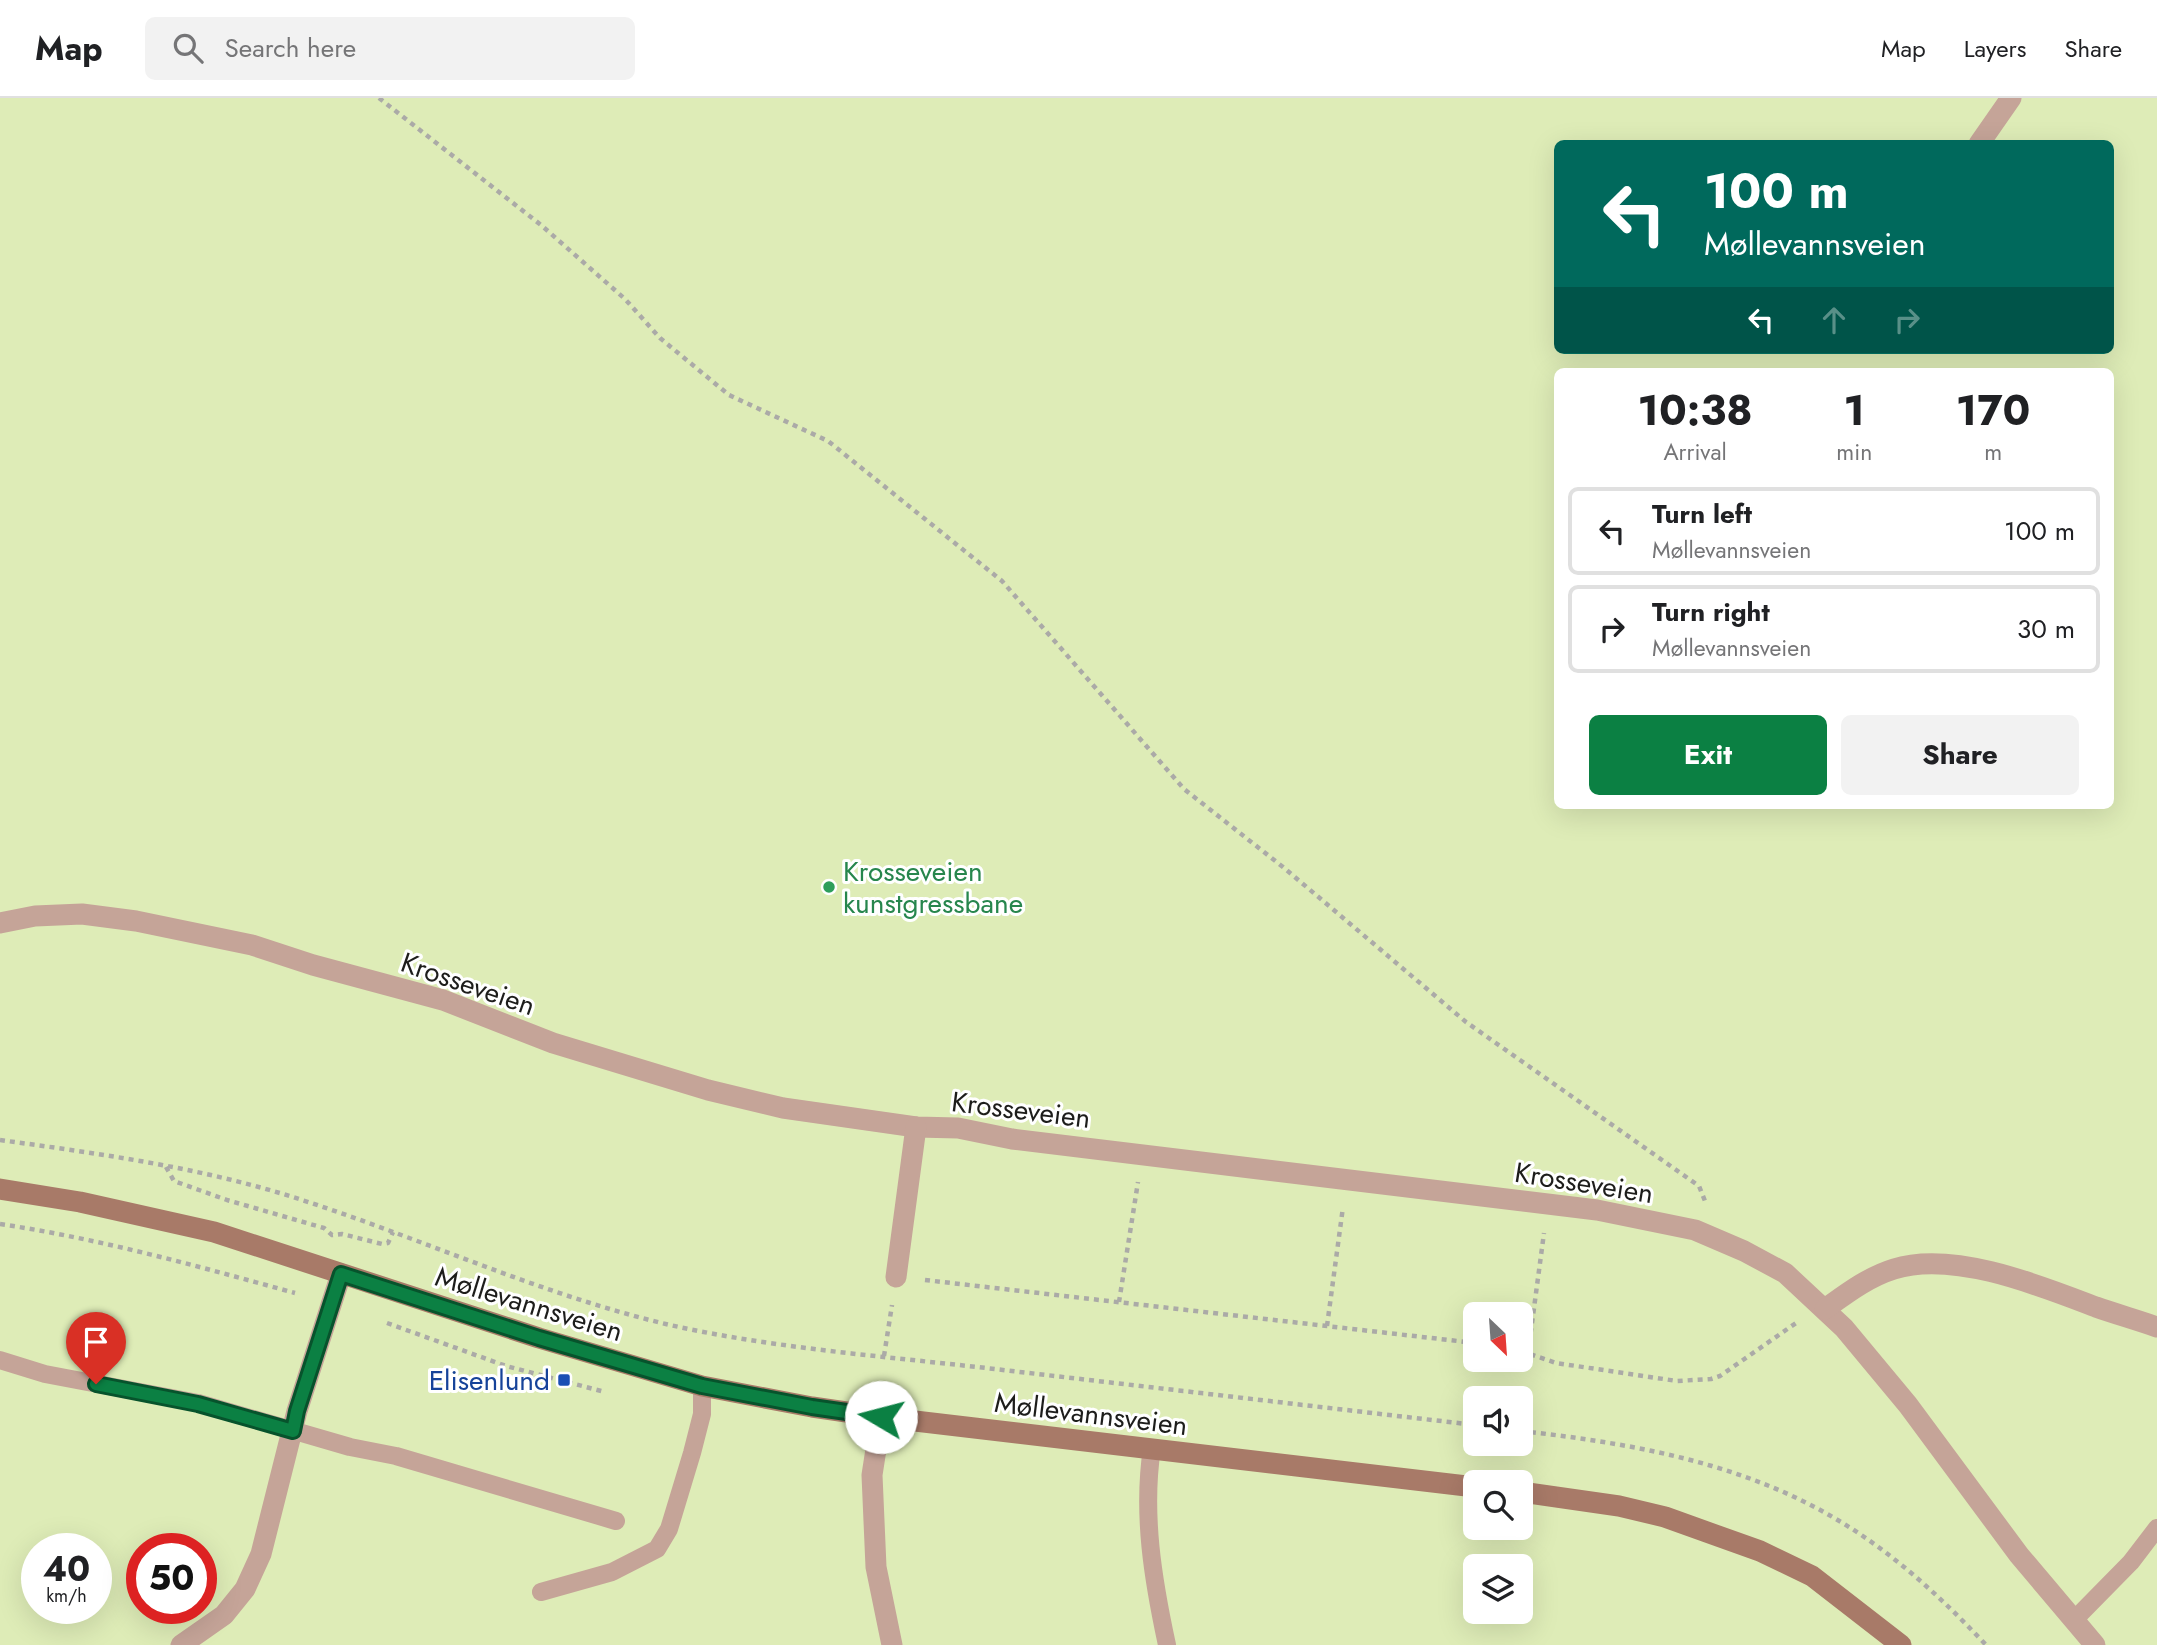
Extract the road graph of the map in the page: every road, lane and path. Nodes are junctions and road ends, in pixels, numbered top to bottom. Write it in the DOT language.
graph roads {
  1 [pos="379,98"];
  2 [pos="2011,98"];
  3 [pos="1982,140"];
  4 [pos="0,923"];
  5 [pos="916,1127"];
  6 [pos="0,1140"];
  7 [pos="1142,1153"];
  8 [pos="166,1166"];
  9 [pos="1347,1179"];
  10 [pos="0,1189"];
  11 [pos="1548,1204"];
  12 [pos="0,1224"];
  13 [pos="393,1232"];
  14 [pos="1721,1241"];
  15 [pos="341,1274"];
  16 [pos="897,1277"];
  17 [pos="1119,1302"];
  18 [pos="331,1303"];
  19 [pos="1825,1309"];
  20 [pos="1533,1316"];
  21 [pos="1327,1326"];
  22 [pos="2157,1327"];
  23 [pos="1463,1342"];
  24 [pos="1533,1355"];
  25 [pos="884,1356"];
  26 [pos="0,1360"];
  27 [pos="702,1386"];
  28 [pos="881,1417"];
  29 [pos="1463,1424"];
  30 [pos="293,1431"];
  31 [pos="1533,1432"];
  32 [pos="1152,1448"];
  33 [pos="1463,1486"];
  34 [pos="1533,1494"];
  35 [pos="616,1521"];
  36 [pos="2157,1528"];
  37 [pos="541,1592"];
  38 [pos="2074,1620"];
  39 [pos="181,1645"];
  40 [pos="892,1645"];
  41 [pos="1167,1645"];
  42 [pos="1901,1645"];
  43 [pos="1986,1645"];
  44 [pos="2095,1645"];
  1 -- 14 [label="path"];
  2 -- 3 [label="street"];
  4 -- 5 [label="street, Krosseveien"];
  5 -- 7 [label="street, Krosseveien"];
  5 -- 16 [label="street, Krosseveien"];
  6 -- 8 [label="path"];
  7 -- 9 [label="street, Krosseveien"];
  7 -- 17 [label="path"];
  8 -- 13 [label="path"];
  8 -- 13 [label="path"];
  9 -- 11 [label="street, Krosseveien"];
  9 -- 21 [label="path"];
  10 -- 15 [label="main road, Møllevannsveien"];
  11 -- 14 [label="street, Krosseveien"];
  11 -- 20 [label="path"];
  12 -- 18 [label="path"];
  13 -- 25 [label="path"];
  14 -- 19 [label="street, Krosseveien"];
  15 -- 18 [label="street"];
  15 -- 27 [label="main road, Møllevannsveien"];
  16 -- 17 [label="path"];
  16 -- 25 [label="path"];
  17 -- 21 [label="path"];
  18 -- 30 [label="street"];
  19 -- 22 [label="street"];
  19 -- 24 [label="path"];
  19 -- 38 [label="street, Krosseveien"];
  21 -- 23 [label="path"];
  25 -- 29 [label="path"];
  26 -- 30 [label="lane"];
  27 -- 28 [label="main road, Møllevannsveien"];
  27 -- 37 [label="lane"];
  28 -- 32 [label="main road, Møllevannsveien"];
  28 -- 40 [label="street"];
  30 -- 35 [label="lane"];
  30 -- 39 [label="street"];
  31 -- 43 [label="path"];
  32 -- 33 [label="main road, Møllevannsveien"];
  32 -- 41 [label="lane"];
  34 -- 42 [label="main road"];
  36 -- 38 [label="lane"];
  38 -- 44 [label="street, Krosseveien"];
}
